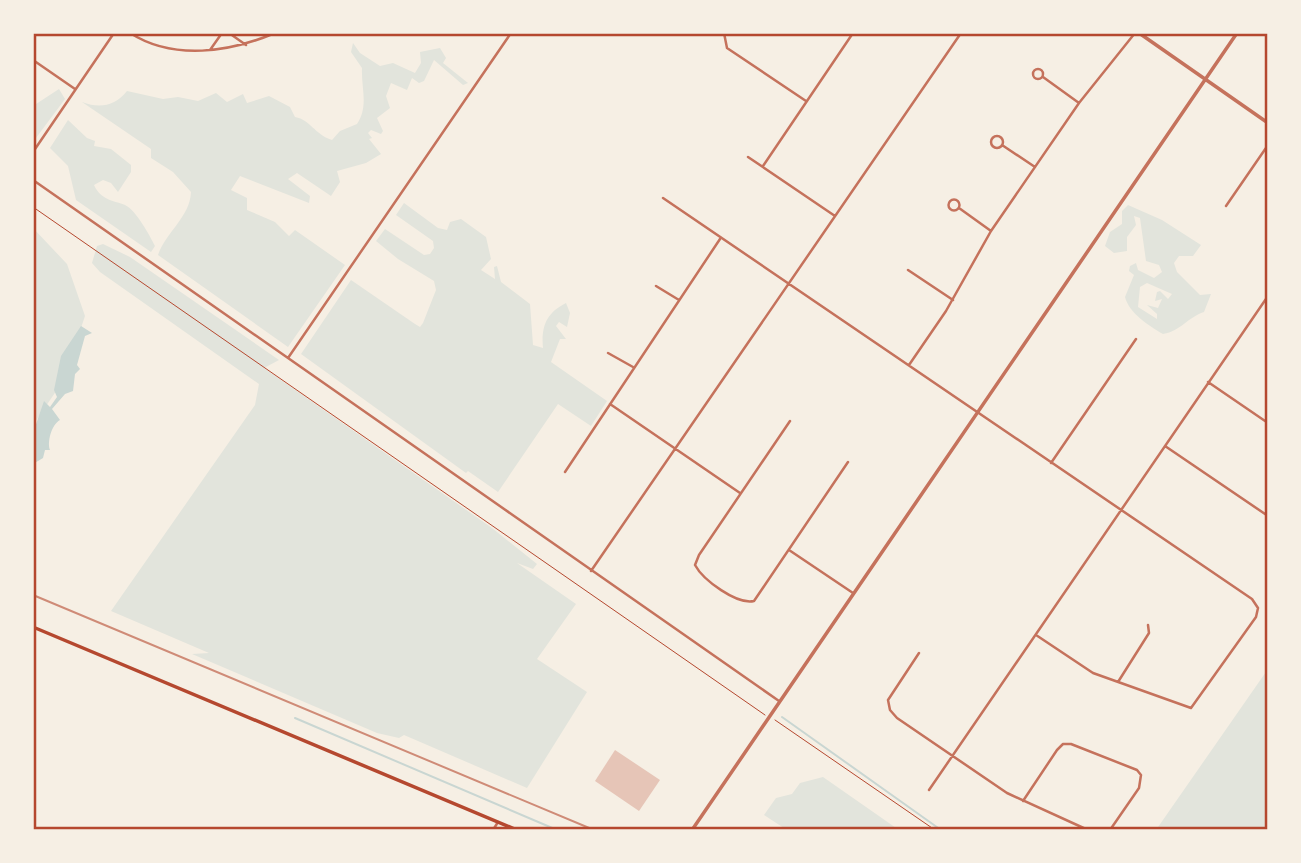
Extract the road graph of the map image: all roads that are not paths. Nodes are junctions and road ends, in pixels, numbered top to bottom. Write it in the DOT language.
graph roads {
  1 [pos="114,33"];
  2 [pos="130,33"];
  3 [pos="222,33"];
  4 [pos="229,33"];
  5 [pos="275,33"];
  6 [pos="511,33"];
  7 [pos="724,33"];
  8 [pos="846,33"];
  9 [pos="961,33"];
  10 [pos="1137,33"];
  11 [pos="1237,33"];
  12 [pos="852,35"];
  13 [pos="246,45"];
  14 [pos="209,51"];
  15 [pos="33,60"];
  16 [pos="1043,77"];
  17 [pos="1205,81"];
  18 [pos="75,89"];
  19 [pos="806,101"];
  20 [pos="1079,103"];
  21 [pos="1268,123"];
  22 [pos="1002,145"];
  23 [pos="1268,145"];
  24 [pos="33,152"];
  25 [pos="748,157"];
  26 [pos="763,166"];
  27 [pos="1035,167"];
  28 [pos="33,180"];
  29 [pos="663,198"];
  30 [pos="1226,206"];
  31 [pos="959,208"];
  32 [pos="835,216"];
  33 [pos="991,231"];
  34 [pos="721,237"];
  35 [pos="908,270"];
  36 [pos="788,284"];
  37 [pos="656,286"];
  38 [pos="1268,296"];
  39 [pos="678,300"];
  40 [pos="953,300"];
  41 [pos="1136,339"];
  42 [pos="608,353"];
  43 [pos="288,358"];
  44 [pos="909,365"];
  45 [pos="633,367"];
  46 [pos="1208,382"];
  47 [pos="610,404"];
  48 [pos="976,413"];
  49 [pos="790,421"];
  50 [pos="1268,423"];
  51 [pos="1165,446"];
  52 [pos="675,449"];
  53 [pos="848,462"];
  54 [pos="1051,463"];
  55 [pos="565,472"];
  56 [pos="740,493"];
  57 [pos="1120,510"];
  58 [pos="1268,516"];
  59 [pos="789,550"];
  60 [pos="592,572"];
  61 [pos="854,593"];
  62 [pos="1148,625"];
  63 [pos="33,627"];
  64 [pos="1036,635"];
  65 [pos="919,653"];
  66 [pos="1118,682"];
  67 [pos="779,701"];
  68 [pos="952,756"];
  69 [pos="929,790"];
  70 [pos="1023,801"];
  71 [pos="498,822"];
  72 [pos="493,830"];
  73 [pos="517,830"];
  74 [pos="692,830"];
  75 [pos="1088,830"];
  76 [pos="1110,830"];
  1 -- 18 [label="street"];
  2 -- 14 [label="street"];
  3 -- 14 [label="street"];
  4 -- 13 [label="street"];
  5 -- 13 [label="street"];
  6 -- 43 [label="street"];
  7 -- 19 [label="street"];
  8 -- 12 [label="street"];
  9 -- 32 [label="street"];
  10 -- 17 [label="street"];
  10 -- 20 [label="street"];
  11 -- 17 [label="street"];
  12 -- 19 [label="street"];
  13 -- 14 [label="street"];
  15 -- 18 [label="street"];
  16 -- 20 [label="street"];
  17 -- 21 [label="street"];
  17 -- 48 [label="street"];
  18 -- 24 [label="street"];
  19 -- 26 [label="street"];
  20 -- 27 [label="street"];
  22 -- 27 [label="street"];
  23 -- 30 [label="street"];
  25 -- 26 [label="street"];
  26 -- 32 [label="street"];
  27 -- 33 [label="street"];
  28 -- 43 [label="street"];
  29 -- 34 [label="street"];
  31 -- 33 [label="street"];
  32 -- 36 [label="street"];
  33 -- 40 [label="street"];
  34 -- 36 [label="street"];
  34 -- 39 [label="street"];
  35 -- 40 [label="street"];
  36 -- 44 [label="street"];
  36 -- 52 [label="street"];
  37 -- 39 [label="street"];
  38 -- 46 [label="street"];
  39 -- 45 [label="street"];
  40 -- 44 [label="street"];
  41 -- 54 [label="street"];
  42 -- 45 [label="street"];
  43 -- 60 [label="street"];
  44 -- 48 [label="street"];
  45 -- 47 [label="street"];
  46 -- 50 [label="street"];
  46 -- 51 [label="street"];
  47 -- 52 [label="street"];
  47 -- 55 [label="street"];
  48 -- 54 [label="street"];
  48 -- 61 [label="street"];
  49 -- 56 [label="street"];
  51 -- 57 [label="street"];
  51 -- 58 [label="street"];
  52 -- 56 [label="street"];
  52 -- 60 [label="street"];
  53 -- 59 [label="street"];
  54 -- 57 [label="street"];
  56 -- 59 [label="street"];
  57 -- 64 [label="street"];
  57 -- 66 [label="street"];
  59 -- 61 [label="street"];
  60 -- 67 [label="street"];
  61 -- 67 [label="street"];
  62 -- 66 [label="street"];
  63 -- 71 [label="main road"];
  64 -- 66 [label="street"];
  64 -- 68 [label="street"];
  65 -- 68 [label="street"];
  67 -- 74 [label="street"];
  68 -- 69 [label="street"];
  68 -- 70 [label="street"];
  70 -- 75 [label="street"];
  70 -- 76 [label="street"];
  71 -- 72 [label="street"];
  71 -- 73 [label="main road"];
}
